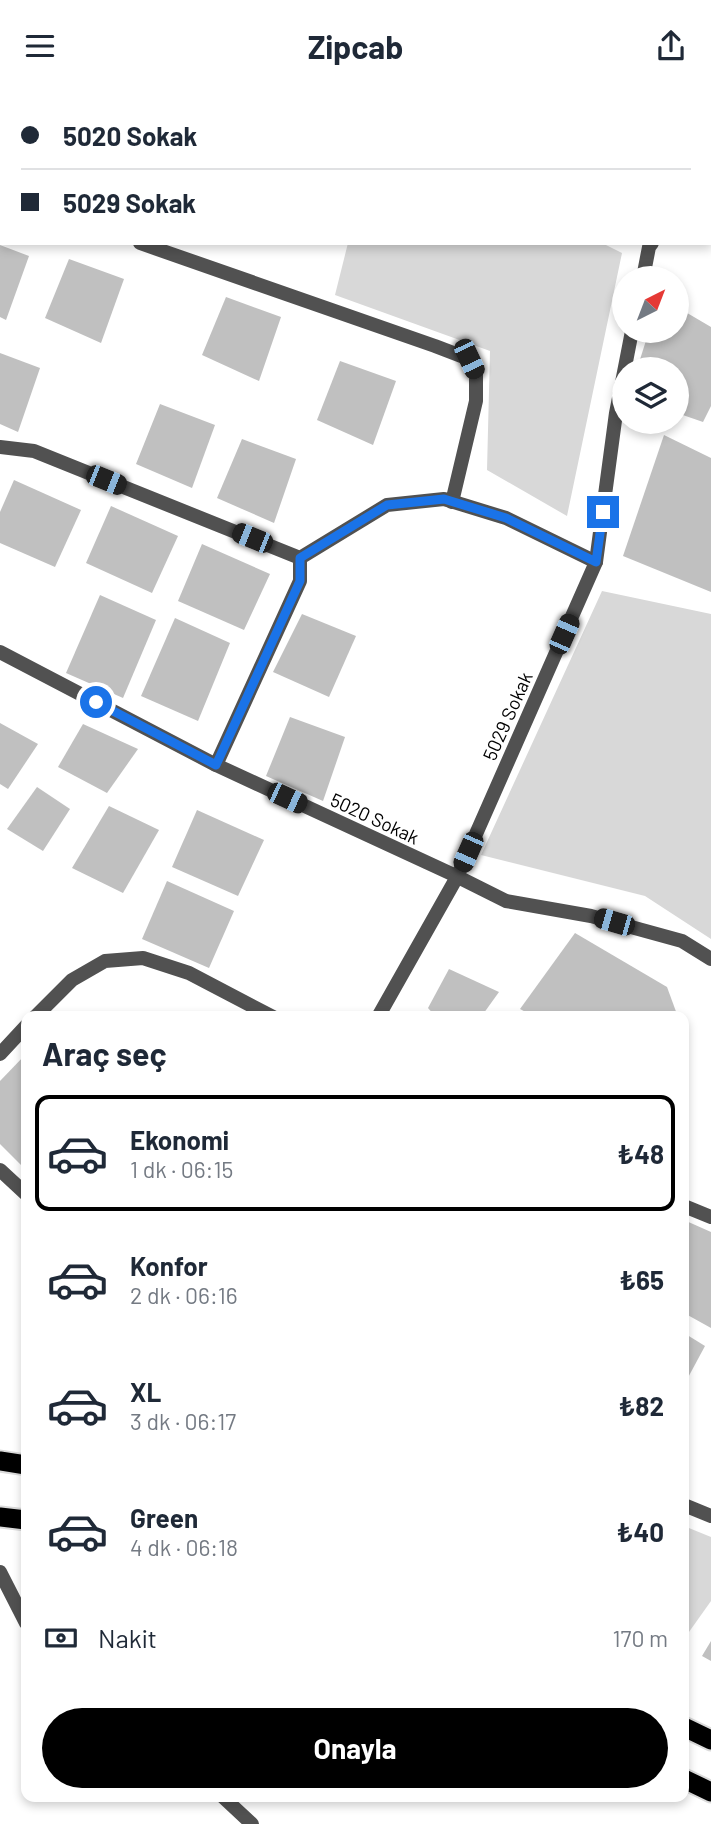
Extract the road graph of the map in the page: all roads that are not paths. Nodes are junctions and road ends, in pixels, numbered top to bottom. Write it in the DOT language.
graph roads {
  1 [pos="146,245"];
  2 [pos="650,245"];
  3 [pos="645,266"];
  4 [pos="630,343"];
  5 [pos="0,447"];
  6 [pos="452,502"];
  7 [pos="300,558"];
  8 [pos="596,562"];
  9 [pos="0,652"];
  10 [pos="216,765"];
  11 [pos="457,877"];
  12 [pos="711,959"];
  13 [pos="40,1011"];
  14 [pos="262,1011"];
  15 [pos="381,1011"];
  16 [pos="21,1031"];
  17 [pos="0,1054"];
  18 [pos="0,1170"];
  19 [pos="21,1189"];
  20 [pos="689,1208"];
  21 [pos="711,1217"];
  22 [pos="0,1461"];
  23 [pos="21,1464"];
  24 [pos="689,1507"];
  25 [pos="711,1516"];
  26 [pos="0,1517"];
  27 [pos="21,1519"];
  28 [pos="0,1573"];
  29 [pos="21,1613"];
  30 [pos="689,1729"];
  31 [pos="711,1740"];
  32 [pos="689,1782"];
  33 [pos="711,1793"];
  34 [pos="228,1802"];
  35 [pos="252,1824"];
  1 -- 6 [label="street"];
  2 -- 3 [label="street"];
  4 -- 8 [label="street, 5029 Sokak"];
  5 -- 7 [label="street"];
  6 -- 7 [label="street"];
  6 -- 8 [label="street"];
  7 -- 10 [label="street"];
  8 -- 11 [label="street, 5029 Sokak"];
  9 -- 10 [label="street, 5020 Sokak"];
  10 -- 11 [label="street, 5020 Sokak"];
  11 -- 12 [label="street, 5020 Sokak"];
  11 -- 15 [label="street, 5029 Sokak"];
  13 -- 14 [label="street"];
  16 -- 17 [label="street"];
  18 -- 19 [label="street"];
  20 -- 21 [label="street"];
  22 -- 23 [label="highway"];
  24 -- 25 [label="street"];
  26 -- 27 [label="highway"];
  28 -- 29 [label="street"];
  30 -- 31 [label="highway"];
  32 -- 33 [label="highway"];
  34 -- 35 [label="street"];
}
